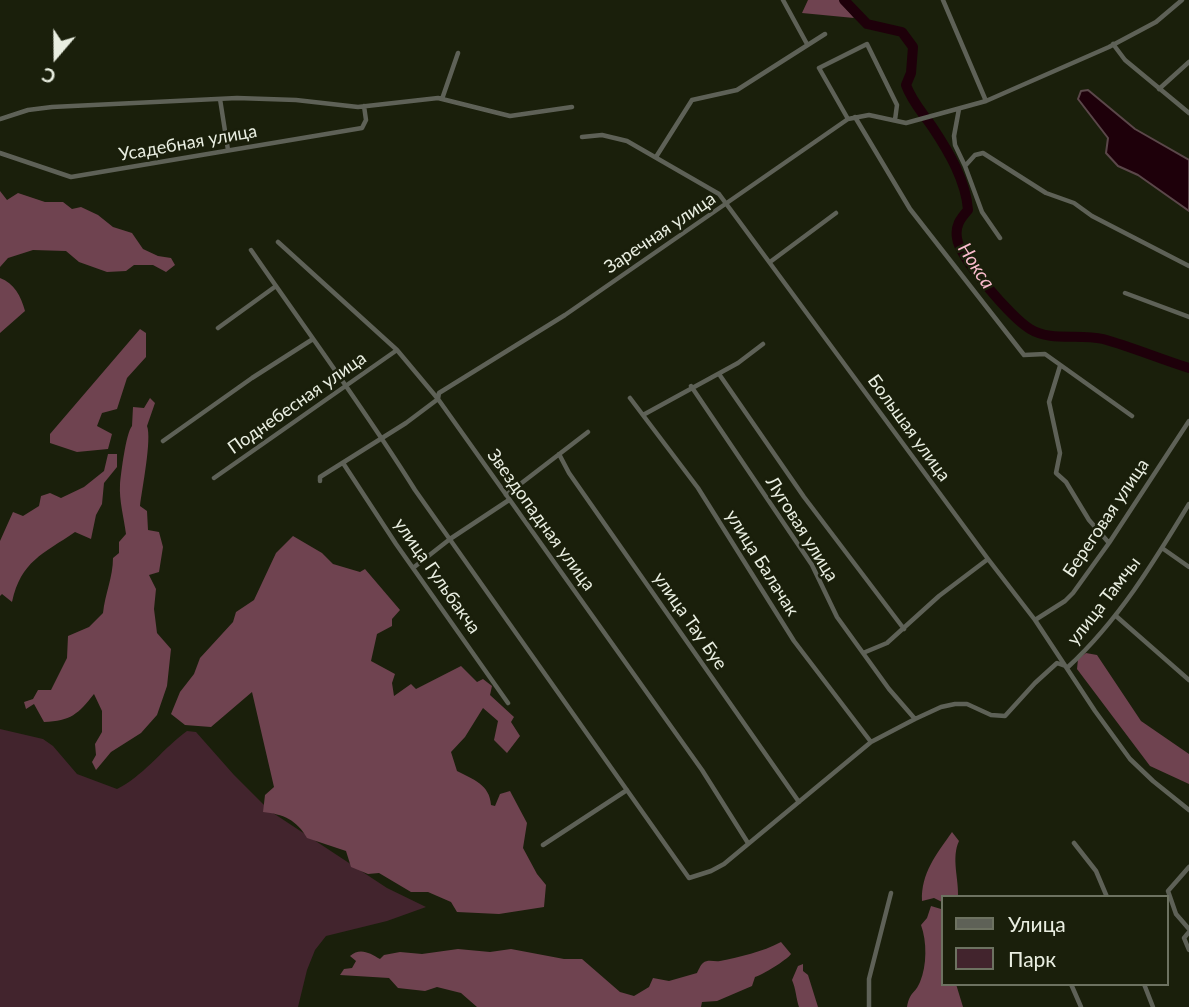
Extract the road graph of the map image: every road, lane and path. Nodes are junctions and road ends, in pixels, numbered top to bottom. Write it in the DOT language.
graph roads {
  1 [pos="783,0"];
  2 [pos="943,0"];
  3 [pos="1182,0"];
  4 [pos="825,34"];
  5 [pos="807,44"];
  6 [pos="1113,44"];
  7 [pos="458,53"];
  8 [pos="1189,62"];
  9 [pos="1160,89"];
  10 [pos="220,99"];
  11 [pos="442,99"];
  12 [pos="986,101"];
  13 [pos="364,106"];
  14 [pos="572,107"];
  15 [pos="959,109"];
  16 [pos="1189,113"];
  17 [pos="855,117"];
  18 [pos="0,119"];
  19 [pos="848,119"];
  20 [pos="895,120"];
  21 [pos="582,136"];
  22 [pos="228,150"];
  23 [pos="0,153"];
  24 [pos="656,157"];
  25 [pos="965,166"];
  26 [pos="728,204"];
  27 [pos="836,213"];
  28 [pos="1000,238"];
  29 [pos="278,242"];
  30 [pos="251,250"];
  31 [pos="770,262"];
  32 [pos="1189,266"];
  33 [pos="276,286"];
  34 [pos="1125,293"];
  35 [pos="1189,317"];
  36 [pos="218,328"];
  37 [pos="313,339"];
  38 [pos="763,344"];
  39 [pos="397,350"];
  40 [pos="1060,366"];
  41 [pos="719,374"];
  42 [pos="691,386"];
  43 [pos="345,387"];
  44 [pos="630,398"];
  45 [pos="438,399"];
  46 [pos="643,415"];
  47 [pos="1132,416"];
  48 [pos="1189,421"];
  49 [pos="588,432"];
  50 [pos="382,437"];
  51 [pos="163,441"];
  52 [pos="559,454"];
  53 [pos="343,463"];
  54 [pos="214,478"];
  55 [pos="320,481"];
  56 [pos="507,497"];
  57 [pos="1189,504"];
  58 [pos="450,539"];
  59 [pos="1109,543"];
  60 [pos="1163,548"];
  61 [pos="988,559"];
  62 [pos="1189,567"];
  63 [pos="413,568"];
  64 [pos="1116,616"];
  65 [pos="1035,620"];
  66 [pos="904,629"];
  67 [pos="863,653"];
  68 [pos="1068,667"];
  69 [pos="1189,680"];
  70 [pos="508,703"];
  71 [pos="915,719"];
  72 [pos="871,743"];
  73 [pos="627,790"];
  74 [pos="799,802"];
  75 [pos="1189,810"];
  76 [pos="748,843"];
  77 [pos="1074,843"];
  78 [pos="544,845"];
  79 [pos="1189,867"];
  80 [pos="891,893"];
  81 [pos="1106,895"];
  82 [pos="1189,930"];
  83 [pos="1189,950"];
  84 [pos="1072,986"];
  85 [pos="1145,986"];
  86 [pos="869,1007"];
  87 [pos="1081,1007"];
  88 [pos="1153,1007"];
  1 -- 5 [label="street"];
  2 -- 12 [label="street"];
  3 -- 6 [label="street"];
  4 -- 5 [label="street"];
  5 -- 24 [label="street"];
  6 -- 9 [label="street"];
  6 -- 12 [label="street"];
  7 -- 11 [label="street"];
  8 -- 9 [label="street"];
  9 -- 16 [label="street"];
  10 -- 13 [label="street, Усадебная улица"];
  10 -- 18 [label="street, Усадебная улица"];
  10 -- 22 [label="street"];
  11 -- 13 [label="street, Усадебная улица"];
  11 -- 14 [label="street, Усадебная улица"];
  12 -- 15 [label="street"];
  13 -- 22 [label="street, Усадебная улица"];
  15 -- 20 [label="street, Заречная улица"];
  15 -- 25 [label="street"];
  17 -- 19 [label="street, Заречная улица"];
  17 -- 20 [label="street, Заречная улица"];
  17 -- 40 [label="street"];
  19 -- 20 [label="street"];
  19 -- 26 [label="street, Заречная улица"];
  21 -- 24 [label="street, Большая улица"];
  22 -- 23 [label="street, Усадебная улица"];
  24 -- 26 [label="street, Большая улица"];
  25 -- 28 [label="street"];
  25 -- 32 [label="street"];
  26 -- 31 [label="street, Большая улица"];
  26 -- 45 [label="street, Заречная улица"];
  27 -- 31 [label="street"];
  29 -- 39 [label="street, Звездопадная улица"];
  30 -- 33 [label="street"];
  31 -- 61 [label="street, Большая улица"];
  33 -- 36 [label="street"];
  33 -- 37 [label="street"];
  34 -- 35 [label="street"];
  37 -- 43 [label="street"];
  37 -- 51 [label="street"];
  38 -- 41 [label="street"];
  39 -- 43 [label="street, Поднебесная улица"];
  39 -- 45 [label="street, Звездопадная улица"];
  40 -- 47 [label="street"];
  40 -- 59 [label="street"];
  41 -- 42 [label="street"];
  41 -- 66 [label="street, Луговая улица"];
  42 -- 46 [label="street"];
  42 -- 67 [label="street, Луговая улица"];
  43 -- 50 [label="street"];
  43 -- 54 [label="street, Поднебесная улица"];
  44 -- 46 [label="street, улица Балачак"];
  45 -- 50 [label="street, Заречная улица"];
  45 -- 56 [label="street, Звездопадная улица"];
  46 -- 72 [label="street, улица Балачак"];
  48 -- 59 [label="street, Береговая улица"];
  49 -- 52 [label="street"];
  50 -- 53 [label="street, Заречная улица"];
  50 -- 58 [label="street"];
  52 -- 56 [label="street"];
  52 -- 74 [label="street, улица Тау Буе"];
  53 -- 55 [label="street, Заречная улица"];
  53 -- 63 [label="street, улица Гульбакча"];
  56 -- 58 [label="street"];
  56 -- 76 [label="street, Звездопадная улица"];
  57 -- 60 [label="street, улица Тамчы"];
  58 -- 63 [label="street"];
  58 -- 73 [label="street"];
  59 -- 65 [label="street, Береговая улица"];
  60 -- 62 [label="street"];
  60 -- 64 [label="street, улица Тамчы"];
  61 -- 65 [label="street, Большая улица"];
  61 -- 66 [label="street"];
  63 -- 70 [label="street, улица Гульбакча"];
  64 -- 68 [label="street, улица Тамчы"];
  64 -- 69 [label="street"];
  65 -- 68 [label="street, Большая улица"];
  66 -- 67 [label="street"];
  67 -- 71 [label="street, Луговая улица"];
  68 -- 71 [label="street, улица Тамчы"];
  68 -- 75 [label="street, Большая улица"];
  71 -- 72 [label="street, улица Тамчы"];
  72 -- 74 [label="street, улица Тамчы"];
  73 -- 76 [label="street, улица Тамчы"];
  73 -- 78 [label="street"];
  74 -- 76 [label="street, улица Тамчы"];
  77 -- 81 [label="street"];
  79 -- 82 [label="street"];
  80 -- 86 [label="street"];
  82 -- 83 [label="street"];
  84 -- 87 [label="street"];
  85 -- 88 [label="street"];
}
